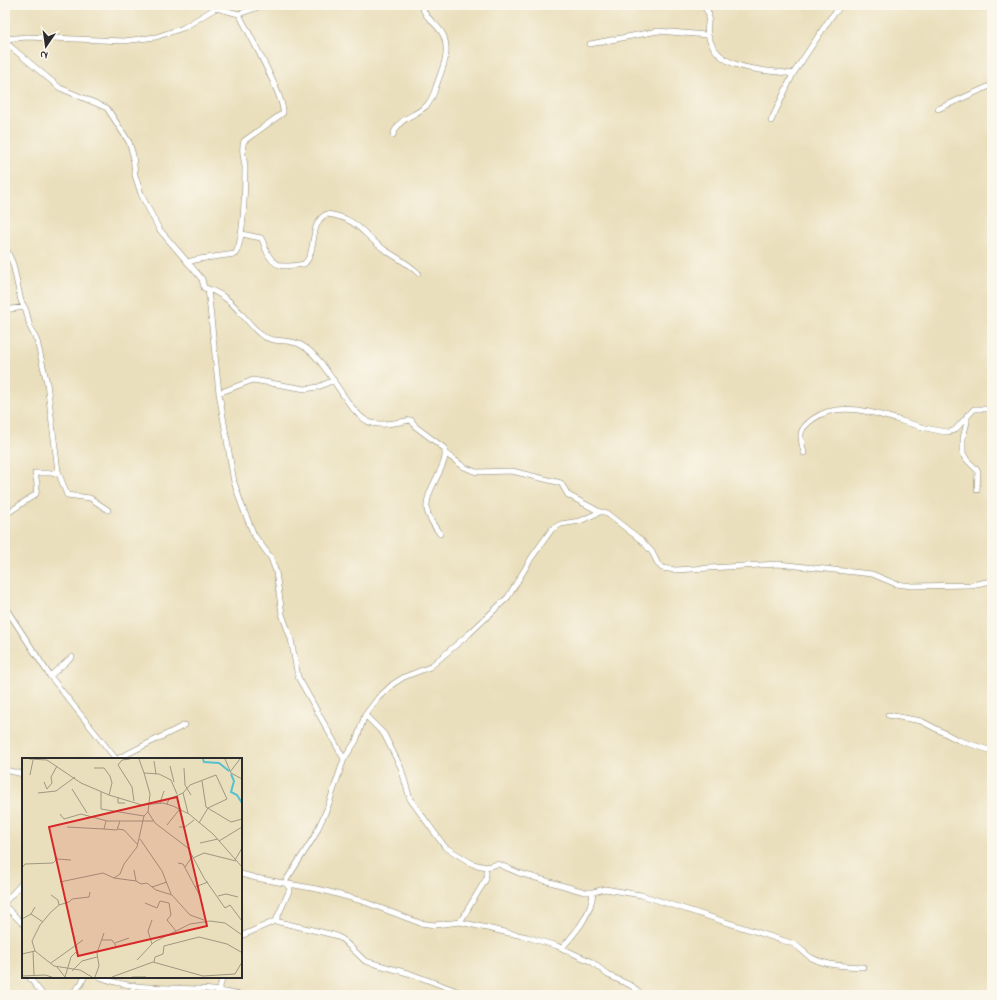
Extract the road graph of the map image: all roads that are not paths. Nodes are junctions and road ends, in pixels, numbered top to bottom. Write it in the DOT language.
graph roads {
  1 [pos="264,5"];
  2 [pos="422,5"];
  3 [pos="842,5"];
  4 [pos="705,8"];
  5 [pos="239,14"];
  6 [pos="707,35"];
  7 [pos="5,39"];
  8 [pos="5,42"];
  9 [pos="590,44"];
  10 [pos="793,74"];
  11 [pos="992,85"];
  12 [pos="938,109"];
  13 [pos="771,121"];
  14 [pos="393,135"];
  15 [pos="242,234"];
  16 [pos="5,246"];
  17 [pos="187,262"];
  18 [pos="418,273"];
  19 [pos="204,288"];
  20 [pos="24,307"];
  21 [pos="5,310"];
  22 [pos="334,380"];
  23 [pos="219,393"];
  24 [pos="992,409"];
  25 [pos="967,415"];
  26 [pos="445,453"];
  27 [pos="804,453"];
  28 [pos="58,471"];
  29 [pos="977,490"];
  30 [pos="108,510"];
  31 [pos="600,512"];
  32 [pos="5,515"];
  33 [pos="440,534"];
  34 [pos="992,581"];
  35 [pos="5,608"];
  36 [pos="72,657"];
  37 [pos="50,676"];
  38 [pos="366,715"];
  39 [pos="888,715"];
  40 [pos="185,725"];
  41 [pos="992,751"];
  42 [pos="115,758"];
  43 [pos="118,758"];
  44 [pos="344,758"];
  45 [pos="5,770"];
  46 [pos="22,774"];
  47 [pos="486,867"];
  48 [pos="242,874"];
  49 [pos="285,882"];
  50 [pos="22,883"];
  51 [pos="593,892"];
  52 [pos="5,902"];
  53 [pos="5,906"];
  54 [pos="275,921"];
  55 [pos="460,922"];
  56 [pos="22,923"];
  57 [pos="242,936"];
  58 [pos="562,948"];
  59 [pos="863,967"];
  60 [pos="30,978"];
  61 [pos="84,978"];
  62 [pos="103,978"];
  63 [pos="223,978"];
  64 [pos="134,985"];
  65 [pos="218,993"];
  66 [pos="42,995"];
  67 [pos="71,995"];
  68 [pos="130,995"];
  69 [pos="240,995"];
  70 [pos="468,995"];
  71 [pos="641,995"];
  1 -- 5 [label="street"];
  2 -- 14 [label="street"];
  3 -- 10 [label="street"];
  4 -- 6 [label="street"];
  5 -- 7 [label="street"];
  5 -- 15 [label="street"];
  6 -- 9 [label="street"];
  6 -- 10 [label="street"];
  8 -- 17 [label="street"];
  10 -- 13 [label="street"];
  11 -- 12 [label="street"];
  15 -- 17 [label="street"];
  15 -- 18 [label="street"];
  16 -- 20 [label="street"];
  17 -- 19 [label="street"];
  19 -- 22 [label="street"];
  19 -- 23 [label="street"];
  20 -- 21 [label="street"];
  20 -- 28 [label="street"];
  22 -- 23 [label="street"];
  22 -- 26 [label="street"];
  23 -- 44 [label="street"];
  24 -- 25 [label="street"];
  25 -- 27 [label="street"];
  25 -- 29 [label="street"];
  26 -- 31 [label="street"];
  26 -- 33 [label="street"];
  28 -- 30 [label="street"];
  28 -- 32 [label="street"];
  31 -- 34 [label="street"];
  31 -- 38 [label="street"];
  35 -- 37 [label="street"];
  36 -- 37 [label="street"];
  37 -- 42 [label="street"];
  38 -- 44 [label="street"];
  38 -- 47 [label="street"];
  39 -- 41 [label="street"];
  40 -- 43 [label="street"];
  44 -- 49 [label="street"];
  45 -- 46 [label="street"];
  47 -- 51 [label="street"];
  47 -- 55 [label="street"];
  48 -- 49 [label="street"];
  49 -- 54 [label="street"];
  49 -- 55 [label="street"];
  50 -- 52 [label="street"];
  51 -- 58 [label="street"];
  51 -- 59 [label="street"];
  53 -- 56 [label="street"];
  54 -- 57 [label="street"];
  54 -- 70 [label="street"];
  55 -- 58 [label="street"];
  58 -- 71 [label="street"];
  60 -- 66 [label="street"];
  61 -- 67 [label="street"];
  62 -- 64 [label="street"];
  63 -- 65 [label="street"];
  64 -- 65 [label="street"];
  64 -- 68 [label="street"];
  65 -- 69 [label="street"];
}
